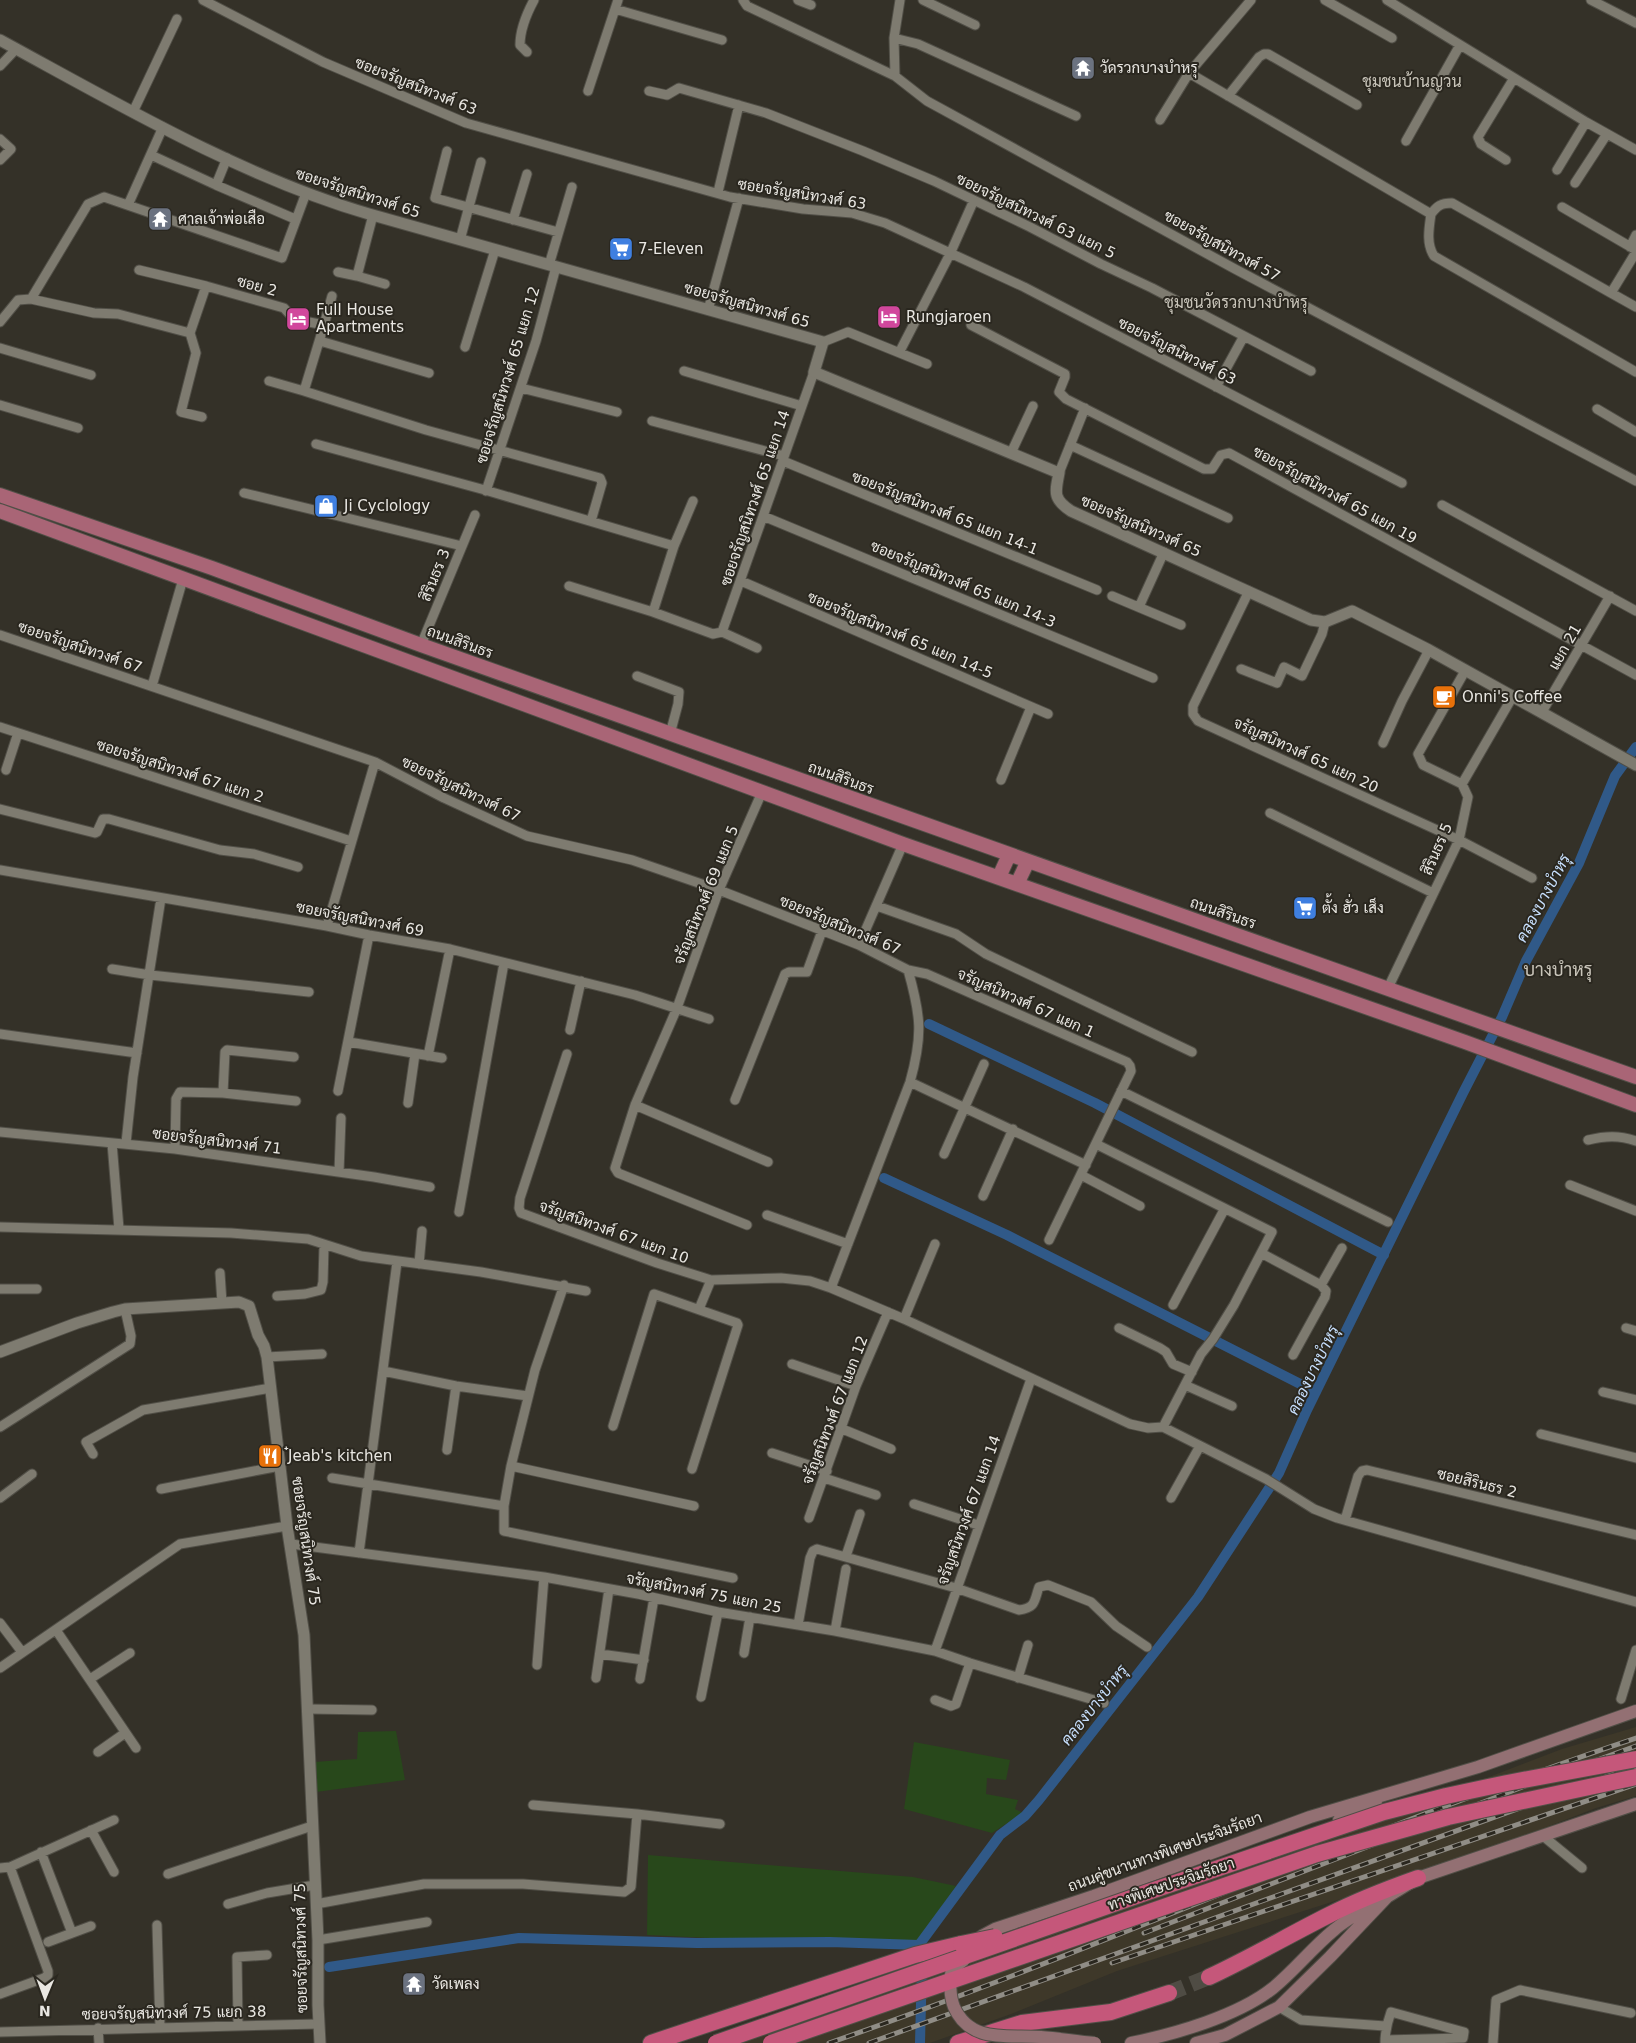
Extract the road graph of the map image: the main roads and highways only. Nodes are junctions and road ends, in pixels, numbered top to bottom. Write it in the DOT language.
graph roads {
  1 [pos="0,488"];
  2 [pos="0,495"];
  3 [pos="37,507"];
  4 [pos="0,511"];
  5 [pos="0,518"];
  6 [pos="44,528"];
  7 [pos="1009,854"];
  8 [pos="1028,861"];
  9 [pos="999,877"];
  10 [pos="1017,884"];
  11 [pos="1636,1077"];
  12 [pos="1636,1105"];
  13 [pos="1636,1711"];
  14 [pos="1636,1759"];
  15 [pos="1636,1778"];
  16 [pos="1421,1785"];
  17 [pos="1636,1804"];
  18 [pos="1418,1878"];
  19 [pos="1387,1897"];
  20 [pos="1014,1934"];
  21 [pos="1209,1977"];
  22 [pos="1169,1992"];
  23 [pos="651,2043"];
  24 [pos="712,2043"];
  25 [pos="716,2043"];
  26 [pos="771,2043"];
  27 [pos="958,2043"];
  28 [pos="1095,2043"];
  29 [pos="1131,2043"];
  30 [pos="1196,2043"];
  1 -- 3 [label="main road, ถนนสิรินธร"];
  2 -- 3 [label="main road, ถนนสิรินธร"];
  3 -- 7 [label="main road, ถนนสิรินธร"];
  4 -- 6 [label="main road"];
  5 -- 6 [label="main road"];
  6 -- 9 [label="main road"];
  7 -- 8 [label="main road, ถนนสิรินธร"];
  7 -- 9 [label="main road"];
  8 -- 10 [label="main road"];
  8 -- 11 [label="main road, ถนนสิรินธร"];
  9 -- 10 [label="main road"];
  10 -- 12 [label="main road"];
  13 -- 16 [label="main road, ถนนคู่ขนานทางพิเศษประจิมรัถยา"];
  14 -- 25 [label="highway, ทางพิเศษประจิมรัถยา, bridge"];
  15 -- 26 [label="highway, ทางพิเศษประจิมรัถยา, bridge"];
  16 -- 20 [label="main road"];
  16 -- 24 [label="main road, ถนนคู่ขนานทางพิเศษประจิมรัถยา"];
  17 -- 18 [label="main road"];
  18 -- 19 [label="main road"];
  18 -- 21 [label="highway"];
  19 -- 29 [label="main road"];
  19 -- 30 [label="main road"];
  20 -- 23 [label="highway, bridge"];
  20 -- 28 [label="main road, bridge"];
  22 -- 27 [label="highway"];
}
